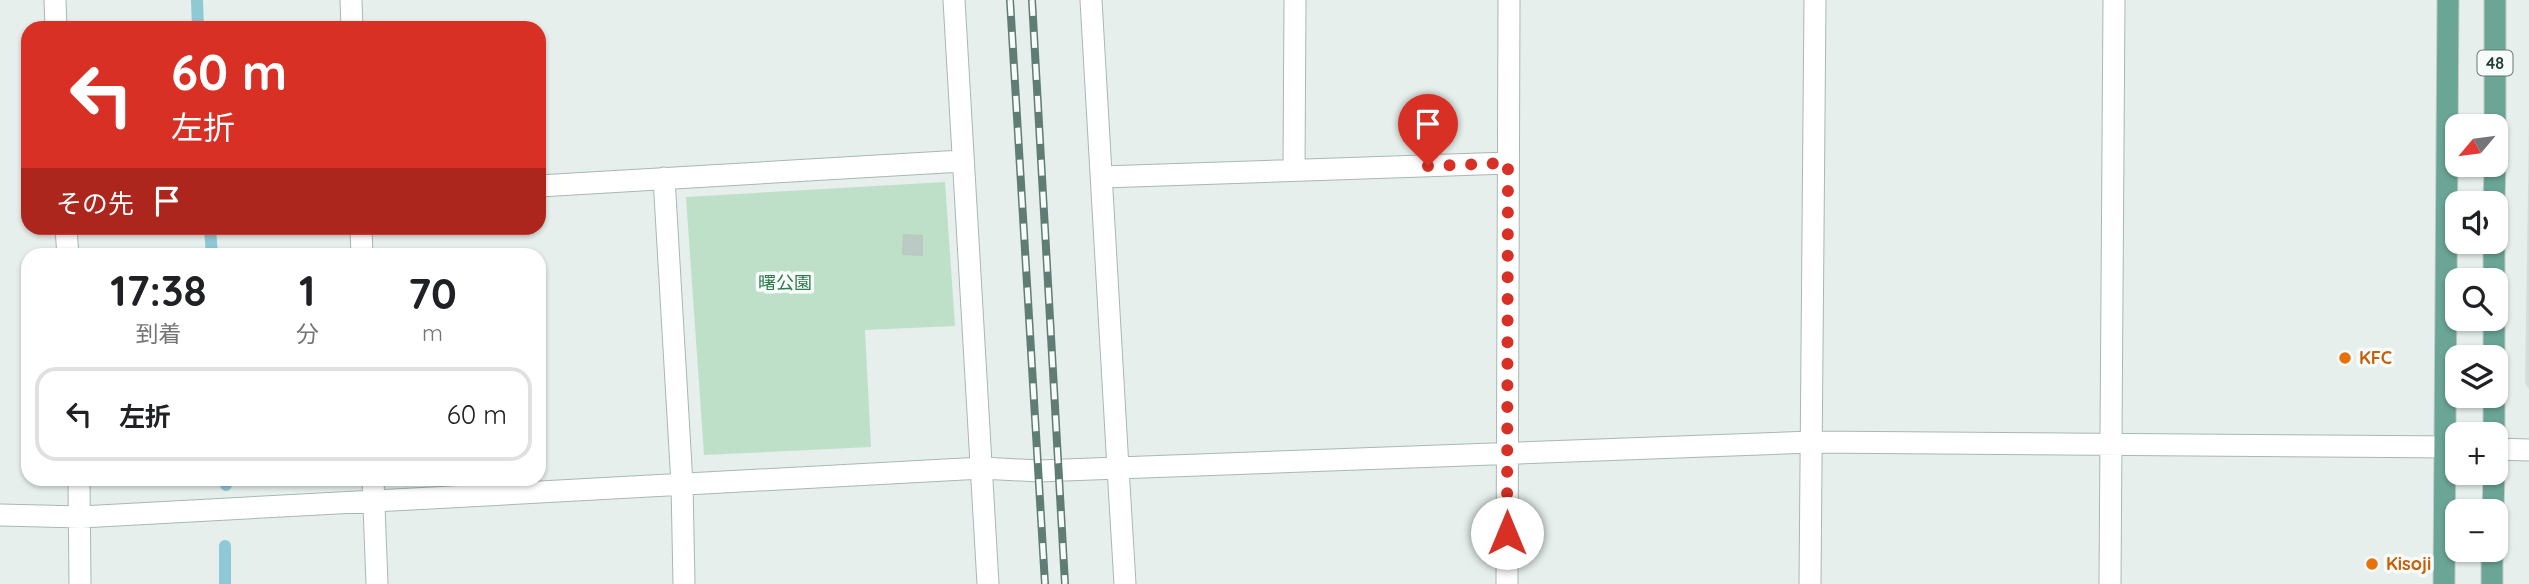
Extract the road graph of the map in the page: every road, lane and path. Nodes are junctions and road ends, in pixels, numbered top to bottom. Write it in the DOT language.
graph roads {
  1 [pos="55,0"];
  2 [pos="351,0"];
  3 [pos="954,0"];
  4 [pos="1091,0"];
  5 [pos="1295,0"];
  6 [pos="1509,0"];
  7 [pos="1815,0"];
  8 [pos="2114,0"];
  9 [pos="2448,0"];
  10 [pos="2495,0"];
  11 [pos="56,21"];
  12 [pos="352,21"];
  13 [pos="2495,114"];
  14 [pos="962,161"];
  15 [pos="1508,163"];
  16 [pos="1294,170"];
  17 [pos="1103,177"];
  18 [pos="664,178"];
  19 [pos="546,186"];
  20 [pos="2451,422"];
  21 [pos="1812,442"];
  22 [pos="2111,447"];
  23 [pos="2445,447"];
  24 [pos="2508,449"];
  25 [pos="2529,450"];
  26 [pos="1508,456"];
  27 [pos="982,468"];
  28 [pos="1118,468"];
  29 [pos="682,484"];
  30 [pos="2449,485"];
  31 [pos="79,486"];
  32 [pos="373,486"];
  33 [pos="374,502"];
  34 [pos="0,515"];
  35 [pos="81,517"];
  36 [pos="2492,562"];
  37 [pos="80,584"];
  38 [pos="377,584"];
  39 [pos="684,584"];
  40 [pos="988,584"];
  41 [pos="1125,584"];
  42 [pos="1507,584"];
  43 [pos="1810,584"];
  44 [pos="2110,584"];
  45 [pos="2444,584"];
  46 [pos="2492,584"];
  1 -- 11 [label="street"];
  2 -- 12 [label="street"];
  3 -- 14 [label="street"];
  4 -- 17 [label="street"];
  5 -- 16 [label="street"];
  6 -- 15 [label="street"];
  7 -- 21 [label="street"];
  8 -- 22 [label="street"];
  9 -- 20 [label="main road"];
  10 -- 13 [label="main road, 48"];
  14 -- 18 [label="street"];
  14 -- 27 [label="street"];
  15 -- 16 [label="street"];
  15 -- 26 [label="street"];
  16 -- 17 [label="street"];
  17 -- 28 [label="street"];
  18 -- 19 [label="street"];
  18 -- 29 [label="street"];
  21 -- 22 [label="street"];
  21 -- 26 [label="street"];
  21 -- 43 [label="street"];
  22 -- 23 [label="street"];
  22 -- 44 [label="street"];
  24 -- 25 [label="street"];
  26 -- 28 [label="street"];
  26 -- 42 [label="street"];
  27 -- 28 [label="street"];
  27 -- 29 [label="street"];
  27 -- 40 [label="street"];
  28 -- 41 [label="street"];
  29 -- 33 [label="street"];
  29 -- 39 [label="street"];
  30 -- 45 [label="main road"];
  31 -- 35 [label="street"];
  32 -- 33 [label="street"];
  33 -- 35 [label="street"];
  33 -- 38 [label="street"];
  34 -- 35 [label="street"];
  35 -- 37 [label="street"];
  36 -- 46 [label="main road"];
}
